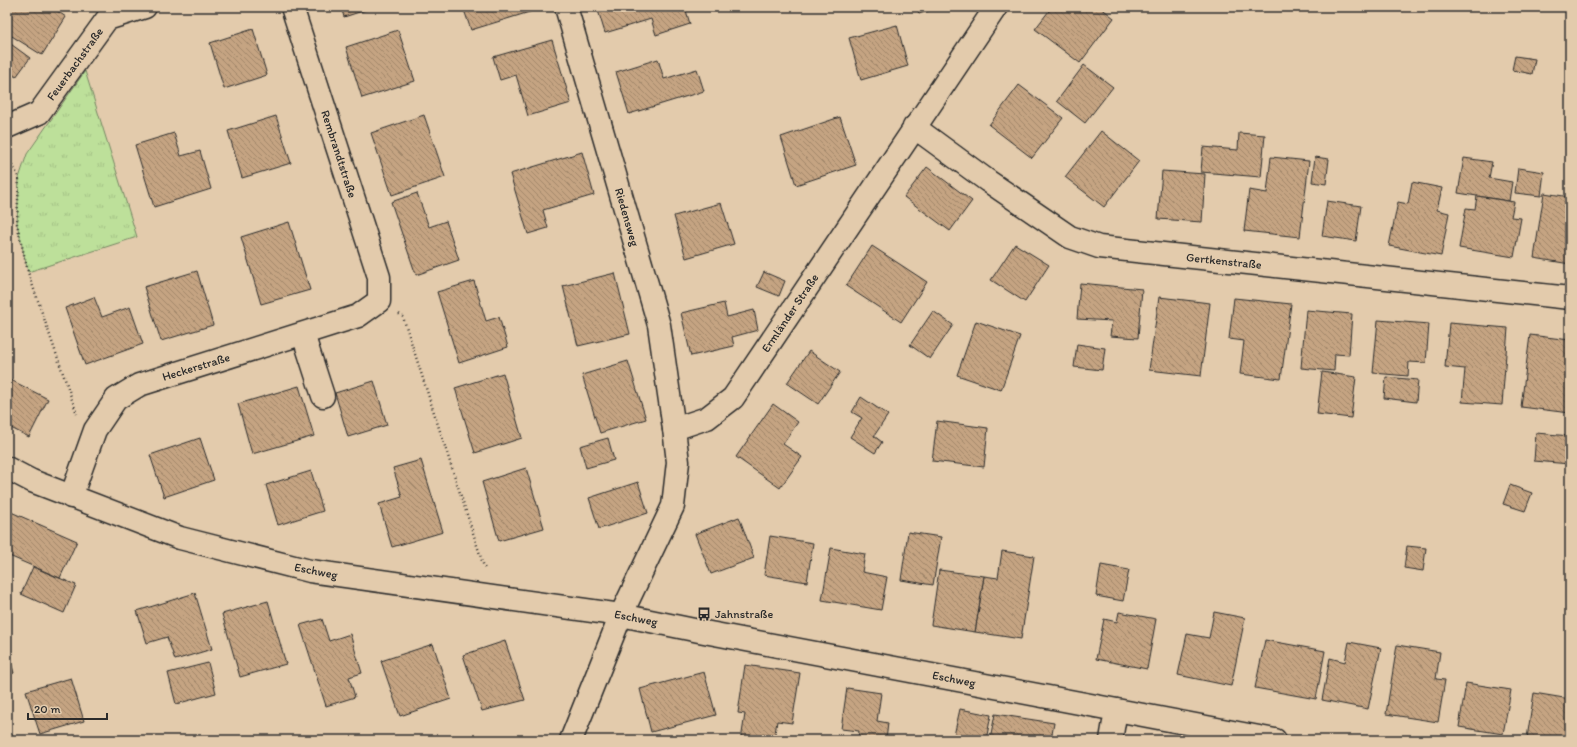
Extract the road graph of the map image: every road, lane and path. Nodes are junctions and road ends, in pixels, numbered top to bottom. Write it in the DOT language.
graph roads {
  1 [pos="145,7"];
  2 [pos="292,7"];
  3 [pos="566,7"];
  4 [pos="996,7"];
  5 [pos="7,127"];
  6 [pos="914,127"];
  7 [pos="7,154"];
  8 [pos="1570,298"];
  9 [pos="379,301"];
  10 [pos="303,334"];
  11 [pos="323,396"];
  12 [pos="674,429"];
  13 [pos="95,430"];
  14 [pos="7,468"];
  15 [pos="72,496"];
  16 [pos="494,597"];
  17 [pos="621,615"];
  18 [pos="1116,710"];
  19 [pos="571,740"];
  20 [pos="1111,740"];
  21 [pos="1275,740"];
  1 -- 5 [label="street, Feuerbachstraße"];
  2 -- 9 [label="street, Rembrandtstraße"];
  3 -- 12 [label="street, Riedensweg"];
  4 -- 6 [label="street, Ermländer Straße"];
  6 -- 8 [label="street, Gertkenstraße"];
  6 -- 12 [label="street, Ermländer Straße"];
  7 -- 13 [label="path"];
  9 -- 10 [label="street, Heckerstraße"];
  9 -- 16 [label="path"];
  10 -- 11 [label="street"];
  10 -- 13 [label="street, Heckerstraße"];
  12 -- 17 [label="street"];
  13 -- 15 [label="street, Heckerstraße"];
  14 -- 15 [label="street, Eschweg"];
  15 -- 16 [label="street, Eschweg"];
  16 -- 17 [label="street, Eschweg"];
  17 -- 18 [label="street, Eschweg"];
  17 -- 19 [label="street"];
  18 -- 20 [label="street"];
  18 -- 21 [label="street, Eschweg"];
}
